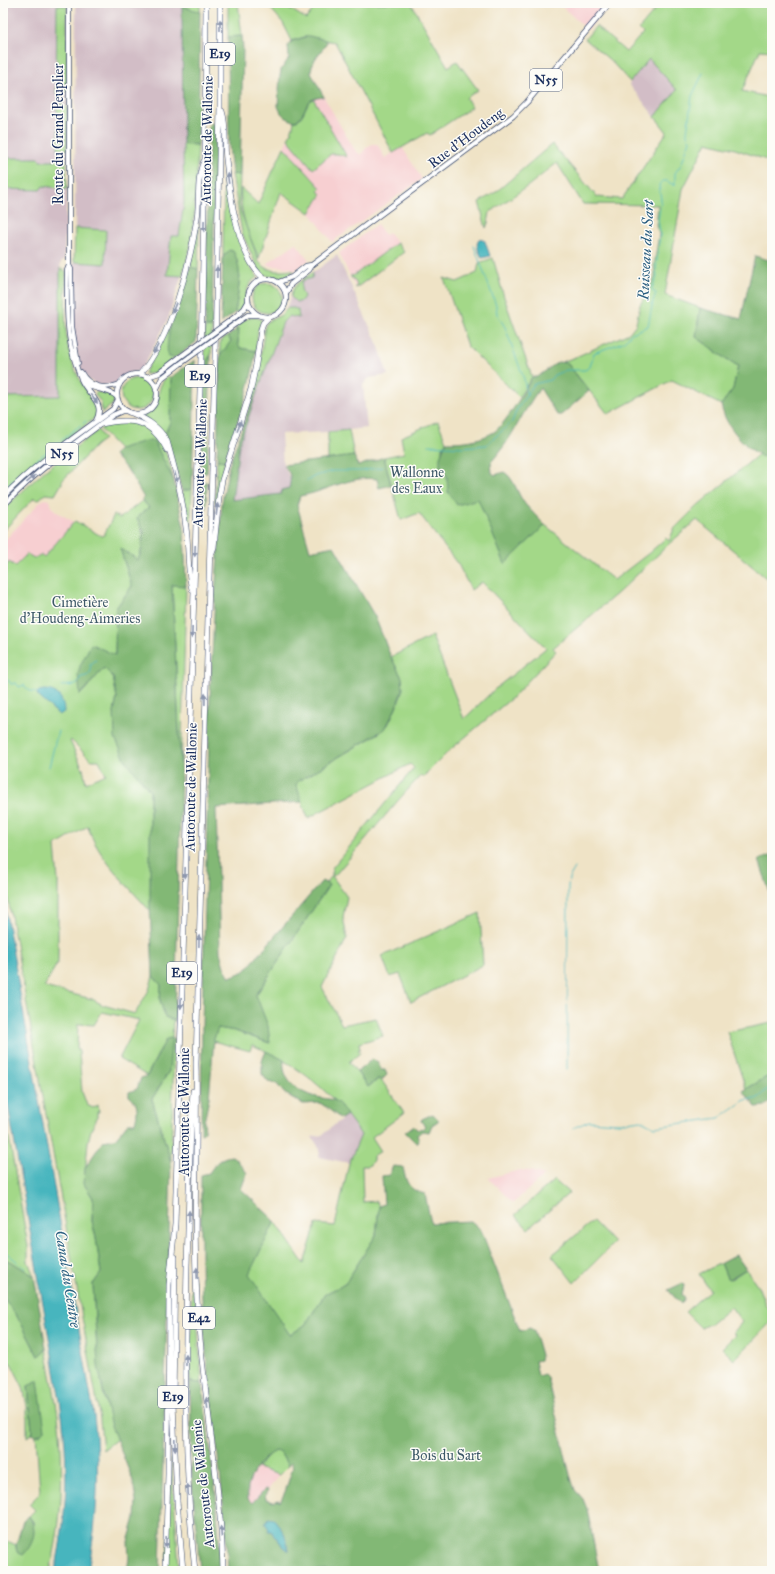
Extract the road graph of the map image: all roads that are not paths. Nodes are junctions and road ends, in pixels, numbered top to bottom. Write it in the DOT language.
graph roads {
  1 [pos="70,3"];
  2 [pos="206,3"];
  3 [pos="220,3"];
  4 [pos="610,3"];
  5 [pos="220,106"];
  6 [pos="205,158"];
  7 [pos="69,265"];
  8 [pos="312,265"];
  9 [pos="264,278"];
  10 [pos="279,282"];
  11 [pos="286,293"];
  12 [pos="248,302"];
  13 [pos="258,315"];
  14 [pos="269,317"];
  15 [pos="140,374"];
  16 [pos="147,377"];
  17 [pos="81,379"];
  18 [pos="120,384"];
  19 [pos="156,390"];
  20 [pos="118,398"];
  21 [pos="127,411"];
  22 [pos="134,414"];
  23 [pos="96,420"];
  24 [pos="101,424"];
  25 [pos="171,459"];
  26 [pos="3,497"];
  27 [pos="3,506"];
  28 [pos="209,561"];
  29 [pos="194,594"];
  30 [pos="196,1064"];
  31 [pos="175,1224"];
  32 [pos="165,1571"];
  33 [pos="183,1571"];
  34 [pos="195,1571"];
  35 [pos="223,1571"];
  1 -- 7 [label="main road, Route du Grand Peuplier"];
  2 -- 6 [label="highway, Autoroute de Wallonie / E19"];
  5 -- 3 [label="highway, Autoroute de Wallonie / E19, one-way"];
  4 -- 8 [label="main road, Rue d'Houdeng / N55"];
  9 -- 5 [label="highway, one-way"];
  28 -- 5 [label="highway, Autoroute de Wallonie / E19, one-way"];
  6 -- 15 [label="highway, one-way"];
  6 -- 29 [label="highway, Autoroute de Wallonie / E19, one-way"];
  7 -- 17 [label="main road, Route du Grand Peuplier"];
  7 -- 18 [label="main road"];
  8 -- 10 [label="main road, Rue d'Houdeng / N55"];
  8 -- 11 [label="main road, Rue d'Houdeng / N55"];
  9 -- 10 [label="main road"];
  9 -- 12 [label="main road"];
  10 -- 11 [label="main road"];
  11 -- 14 [label="main road, N55"];
  12 -- 13 [label="main road"];
  12 -- 16 [label="main road, bridge"];
  13 -- 14 [label="main road"];
  13 -- 19 [label="main road, bridge"];
  28 -- 14 [label="highway, one-way"];
  15 -- 16 [label="main road"];
  15 -- 18 [label="main road"];
  16 -- 19 [label="main road"];
  17 -- 20 [label="main road"];
  17 -- 23 [label="main road, one-way"];
  18 -- 20 [label="main road, N55"];
  19 -- 22 [label="main road"];
  20 -- 21 [label="main road"];
  20 -- 23 [label="main road, N55"];
  21 -- 22 [label="main road"];
  21 -- 24 [label="main road, N55"];
  22 -- 25 [label="highway"];
  23 -- 26 [label="main road, N55"];
  24 -- 25 [label="highway"];
  27 -- 24 [label="main road, N55, one-way"];
  25 -- 29 [label="highway, one-way"];
  30 -- 28 [label="highway, Autoroute de Wallonie / E19, one-way"];
  29 -- 31 [label="highway, Autoroute de Wallonie / E19, one-way"];
  34 -- 30 [label="highway, E19, one-way"];
  35 -- 30 [label="highway, Autoroute de Wallonie / E42, one-way"];
  31 -- 32 [label="highway, Autoroute de Wallonie / E42, one-way"];
  31 -- 33 [label="highway, E19, one-way"];
}
